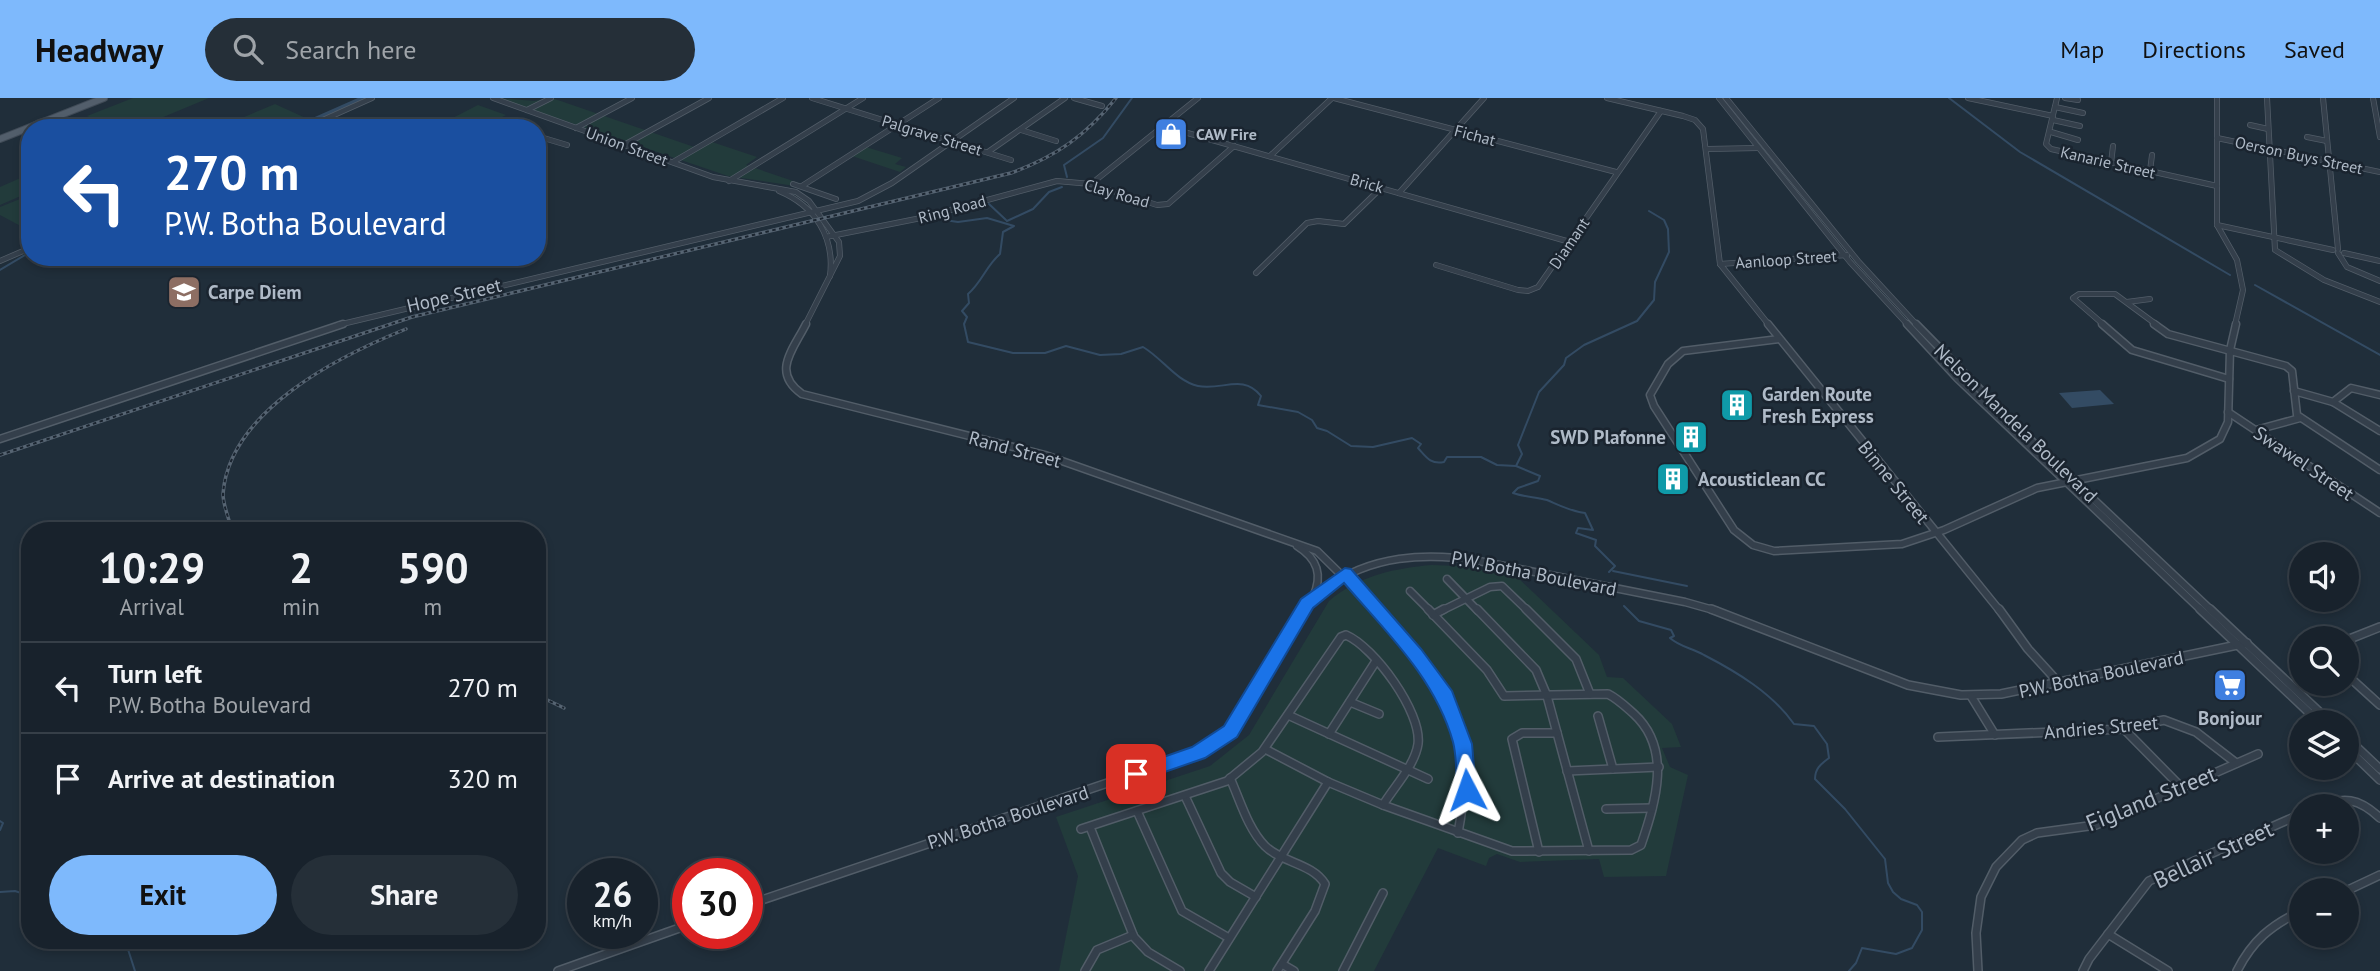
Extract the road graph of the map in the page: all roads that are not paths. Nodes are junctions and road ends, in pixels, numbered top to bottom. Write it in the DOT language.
graph roads {
  1 [pos="104,98"];
  2 [pos="113,98"];
  3 [pos="372,98"];
  4 [pos="493,98"];
  5 [pos="551,98"];
  6 [pos="632,98"];
  7 [pos="709,98"];
  8 [pos="783,98"];
  9 [pos="812,98"];
  10 [pos="863,98"];
  11 [pos="939,98"];
  12 [pos="1014,98"];
  13 [pos="1065,98"];
  14 [pos="1074,98"];
  15 [pos="1198,98"];
  16 [pos="1333,98"];
  17 [pos="1484,98"];
  18 [pos="1606,98"];
  19 [pos="1968,98"];
  20 [pos="2055,98"];
  21 [pos="2065,98"];
  22 [pos="2217,98"];
  23 [pos="2267,98"];
  24 [pos="2323,98"];
  25 [pos="2373,98"];
  26 [pos="2078,100"];
  27 [pos="1725,101"];
  28 [pos="1102,106"];
  29 [pos="2055,107"];
  30 [pos="846,108"];
  31 [pos="527,110"];
  32 [pos="1661,111"];
  33 [pos="2083,113"];
  34 [pos="2053,118"];
  35 [pos="53,119"];
  36 [pos="60,119"];
  37 [pos="325,119"];
  38 [pos="898,125"];
  39 [pos="2250,125"];
  40 [pos="1163,126"];
  41 [pos="2080,126"];
  42 [pos="576,128"];
  43 [pos="2268,129"];
  44 [pos="1021,130"];
  45 [pos="1455,130"];
  46 [pos="21,132"];
  47 [pos="2051,132"];
  48 [pos="21,134"];
  49 [pos="2307,137"];
  50 [pos="2380,137"];
  51 [pos="2217,138"];
  52 [pos="546,139"];
  53 [pos="2078,140"];
  54 [pos="0,141"];
  55 [pos="951,141"];
  56 [pos="1056,141"];
  57 [pos="2327,141"];
  58 [pos="567,145"];
  59 [pos="624,145"];
  60 [pos="1234,146"];
  61 [pos="2113,146"];
  62 [pos="1758,148"];
  63 [pos="1765,148"];
  64 [pos="1708,149"];
  65 [pos="2269,149"];
  66 [pos="988,152"];
  67 [pos="2152,155"];
  68 [pos="1270,156"];
  69 [pos="1011,160"];
  70 [pos="672,162"];
  71 [pos="2329,162"];
  72 [pos="2111,163"];
  73 [pos="2150,171"];
  74 [pos="2380,172"];
  75 [pos="1616,173"];
  76 [pos="729,181"];
  77 [pos="1077,181"];
  78 [pos="793,184"];
  79 [pos="1091,184"];
  80 [pos="764,186"];
  81 [pos="802,186"];
  82 [pos="2217,186"];
  83 [pos="1381,188"];
  84 [pos="1399,193"];
  85 [pos="836,199"];
  86 [pos="817,211"];
  87 [pos="809,212"];
  88 [pos="2217,225"];
  89 [pos="834,235"];
  90 [pos="826,237"];
  91 [pos="2274,238"];
  92 [pos="1570,242"];
  93 [pos="0,251"];
  94 [pos="2338,251"];
  95 [pos="21,252"];
  96 [pos="1853,255"];
  97 [pos="10,256"];
  98 [pos="1844,256"];
  99 [pos="0,261"];
  100 [pos="2380,261"];
  101 [pos="1720,264"];
  102 [pos="1436,265"];
  103 [pos="1256,273"];
  104 [pos="830,277"];
  105 [pos="2380,281"];
  106 [pos="2150,299"];
  107 [pos="2127,302"];
  108 [pos="2380,302"];
  109 [pos="1779,339"];
  110 [pos="2230,350"];
  111 [pos="2229,379"];
  112 [pos="2294,391"];
  113 [pos="2380,395"];
  114 [pos="2333,402"];
  115 [pos="2228,412"];
  116 [pos="2300,418"];
  117 [pos="2256,430"];
  118 [pos="2380,431"];
  119 [pos="0,439"];
  120 [pos="2380,470"];
  121 [pos="2074,481"];
  122 [pos="2066,482"];
  123 [pos="2380,513"];
  124 [pos="1935,533"];
  125 [pos="1280,537"];
  126 [pos="2157,558"];
  127 [pos="2148,559"];
  128 [pos="1345,574"];
  129 [pos="1447,579"];
  130 [pos="1410,591"];
  131 [pos="1466,599"];
  132 [pos="1311,601"];
  133 [pos="1433,615"];
  134 [pos="2380,627"];
  135 [pos="2359,635"];
  136 [pos="2243,644"];
  137 [pos="1376,661"];
  138 [pos="2059,683"];
  139 [pos="2359,686"];
  140 [pos="1590,694"];
  141 [pos="1547,696"];
  142 [pos="1971,696"];
  143 [pos="1350,702"];
  144 [pos="2380,704"];
  145 [pos="2307,710"];
  146 [pos="2317,710"];
  147 [pos="1288,715"];
  148 [pos="1379,715"];
  149 [pos="1598,716"];
  150 [pos="2124,729"];
  151 [pos="1557,733"];
  152 [pos="1329,734"];
  153 [pos="1994,735"];
  154 [pos="1938,737"];
  155 [pos="1265,749"];
  156 [pos="2359,749"];
  157 [pos="2258,754"];
  158 [pos="2359,760"];
  159 [pos="2236,763"];
  160 [pos="1659,767"];
  161 [pos="1405,769"];
  162 [pos="1613,769"];
  163 [pos="2380,769"];
  164 [pos="1567,771"];
  165 [pos="1230,778"];
  166 [pos="1428,779"];
  167 [pos="2380,780"];
  168 [pos="1328,782"];
  169 [pos="2180,786"];
  170 [pos="1185,796"];
  171 [pos="2359,801"];
  172 [pos="1383,806"];
  173 [pos="1652,808"];
  174 [pos="1606,809"];
  175 [pos="1137,811"];
  176 [pos="2380,818"];
  177 [pos="2289,819"];
  178 [pos="1458,833"];
  179 [pos="1589,851"];
  180 [pos="1539,852"];
  181 [pos="1281,857"];
  182 [pos="2380,875"];
  183 [pos="2359,885"];
  184 [pos="1383,892"];
  185 [pos="1256,897"];
  186 [pos="763,900"];
  187 [pos="2289,917"];
  188 [pos="672,931"];
  189 [pos="2108,934"];
  190 [pos="1133,935"];
  191 [pos="1229,938"];
  192 [pos="1280,968"];
  193 [pos="558,971"];
  194 [pos="1085,971"];
  195 [pos="1180,971"];
  196 [pos="1209,971"];
  197 [pos="1294,971"];
  198 [pos="1343,971"];
  199 [pos="1978,971"];
  200 [pos="2083,971"];
  201 [pos="2168,971"];
  202 [pos="2237,971"];
  1 -- 35 [label="main road"];
  2 -- 36 [label="main road"];
  3 -- 37 [label="street"];
  4 -- 31 [label="street, Union Street"];
  5 -- 31 [label="street"];
  6 -- 42 [label="street"];
  7 -- 59 [label="street"];
  8 -- 70 [label="street"];
  9 -- 30 [label="street, Palgrave Street"];
  10 -- 30 [label="street"];
  11 -- 38 [label="street"];
  12 -- 55 [label="street, Hope Street"];
  13 -- 44 [label="street"];
  14 -- 28 [label="street"];
  15 -- 40 [label="street"];
  16 -- 45 [label="street, Fichat"];
  16 -- 68 [label="street"];
  17 -- 45 [label="street"];
  18 -- 32 [label="street"];
  19 -- 34 [label="street"];
  20 -- 29 [label="street, Kanarie Street"];
  21 -- 26 [label="street"];
  22 -- 51 [label="street"];
  23 -- 43 [label="street"];
  24 -- 57 [label="street"];
  25 -- 50 [label="street"];
  27 -- 62 [label="street, Nelson Mandela Boulevard"];
  27 -- 63 [label="street, Nelson Mandela Boulevard"];
  29 -- 33 [label="street"];
  29 -- 34 [label="street, Kanarie Street"];
  30 -- 38 [label="street, Palgrave Street"];
  30 -- 76 [label="street"];
  31 -- 42 [label="street, Union Street"];
  32 -- 64 [label="street"];
  32 -- 75 [label="street, Diamant"];
  34 -- 41 [label="street"];
  34 -- 47 [label="street, Kanarie Street"];
  38 -- 55 [label="street, Palgrave Street"];
  38 -- 81 [label="street"];
  39 -- 43 [label="street"];
  40 -- 60 [label="street, Brick"];
  40 -- 79 [label="street"];
  42 -- 59 [label="street, Union Street"];
  43 -- 65 [label="street"];
  44 -- 56 [label="street"];
  44 -- 66 [label="street"];
  45 -- 75 [label="street, Fichat"];
  45 -- 84 [label="street"];
  46 -- 54 [label="main road"];
  47 -- 53 [label="street"];
  47 -- 72 [label="street, Kanarie Street"];
  48 -- 54 [label="main road"];
  49 -- 57 [label="street"];
  51 -- 65 [label="street, Oerson Buys Street"];
  51 -- 82 [label="street"];
  52 -- 58 [label="street"];
  55 -- 66 [label="street, Palgrave Street"];
  55 -- 86 [label="street, Hope Street"];
  57 -- 71 [label="street"];
  59 -- 70 [label="street, Union Street"];
  60 -- 68 [label="street, Brick"];
  60 -- 79 [label="street, Clay Road"];
  61 -- 72 [label="street"];
  62 -- 63 [label="street"];
  62 -- 64 [label="street"];
  62 -- 98 [label="street, Nelson Mandela Boulevard"];
  63 -- 96 [label="street, Nelson Mandela Boulevard"];
  64 -- 101 [label="street"];
  65 -- 71 [label="street, Oerson Buys Street"];
  65 -- 91 [label="street"];
  66 -- 69 [label="street, Palgrave Street"];
  67 -- 73 [label="street"];
  68 -- 83 [label="street, Brick"];
  70 -- 76 [label="street, Union Street"];
  71 -- 74 [label="street, Oerson Buys Street"];
  71 -- 94 [label="street"];
  72 -- 73 [label="street, Kanarie Street"];
  73 -- 82 [label="street, Kanarie Street"];
  75 -- 92 [label="street, Diamant"];
  76 -- 80 [label="street, Union Street"];
  77 -- 79 [label="street, Clay Road"];
  77 -- 89 [label="street, Ring Road"];
  78 -- 81 [label="street"];
  80 -- 86 [label="street, Union Street"];
  80 -- 87 [label="street, Union Street"];
  81 -- 85 [label="street"];
  82 -- 88 [label="street"];
  83 -- 84 [label="street, Brick"];
  83 -- 103 [label="street"];
  84 -- 92 [label="street, Brick"];
  86 -- 87 [label="street, Hope Street"];
  86 -- 89 [label="street, Union Street"];
  87 -- 90 [label="street, Union Street"];
  87 -- 119 [label="street, Hope Street"];
  88 -- 91 [label="street"];
  88 -- 110 [label="street"];
  89 -- 90 [label="street, Ring Road"];
  89 -- 104 [label="street, Rand Street"];
  90 -- 104 [label="street, Rand Street"];
  91 -- 94 [label="street"];
  91 -- 108 [label="street"];
  92 -- 102 [label="street, Diamant"];
  93 -- 97 [label="street"];
  94 -- 100 [label="street"];
  94 -- 105 [label="street"];
  95 -- 97 [label="street"];
  96 -- 98 [label="street, Aanloop Street"];
  96 -- 121 [label="street, Nelson Mandela Boulevard"];
  97 -- 99 [label="street"];
  98 -- 101 [label="street, Aanloop Street"];
  98 -- 122 [label="street, Nelson Mandela Boulevard"];
  101 -- 109 [label="street, Binne Street"];
  104 -- 125 [label="street, Rand Street"];
  106 -- 107 [label="street"];
  107 -- 110 [label="street"];
  107 -- 111 [label="street"];
  109 -- 124 [label="street, Binne Street"];
  109 -- 124 [label="street"];
  110 -- 111 [label="street"];
  110 -- 112 [label="street"];
  111 -- 115 [label="street"];
  112 -- 114 [label="street"];
  112 -- 116 [label="street"];
  113 -- 114 [label="street"];
  114 -- 118 [label="street"];
  115 -- 117 [label="street, Swawel Street"];
  115 -- 121 [label="street"];
  116 -- 117 [label="street"];
  116 -- 120 [label="street"];
  117 -- 123 [label="street, Swawel Street"];
  121 -- 122 [label="street"];
  121 -- 126 [label="street, Nelson Mandela Boulevard"];
  122 -- 124 [label="street"];
  122 -- 127 [label="street, Nelson Mandela Boulevard"];
  124 -- 138 [label="street, Binne Street"];
  125 -- 128 [label="street, Rand Street"];
  125 -- 132 [label="street"];
  126 -- 127 [label="street"];
  126 -- 136 [label="street, Nelson Mandela Boulevard"];
  127 -- 136 [label="street, Nelson Mandela Boulevard"];
  128 -- 132 [label="street, P.W. Botha Boulevard"];
  128 -- 142 [label="street, P.W. Botha Boulevard"];
  128 -- 178 [label="street, Rand Street"];
  129 -- 131 [label="street"];
  130 -- 133 [label="street"];
  131 -- 133 [label="street"];
  131 -- 140 [label="street"];
  131 -- 141 [label="street"];
  132 -- 186 [label="street, P.W. Botha Boulevard"];
  133 -- 141 [label="street"];
  134 -- 135 [label="street"];
  136 -- 138 [label="street, P.W. Botha Boulevard"];
  136 -- 145 [label="street, Nelson Mandela Boulevard"];
  136 -- 146 [label="street, Nelson Mandela Boulevard"];
  137 -- 143 [label="street"];
  137 -- 147 [label="street"];
  137 -- 161 [label="street"];
  138 -- 142 [label="street, P.W. Botha Boulevard"];
  139 -- 144 [label="street"];
  140 -- 141 [label="street"];
  140 -- 160 [label="street"];
  141 -- 151 [label="street"];
  142 -- 153 [label="street"];
  143 -- 148 [label="street"];
  143 -- 152 [label="street"];
  147 -- 152 [label="street"];
  147 -- 155 [label="street"];
  149 -- 162 [label="street"];
  150 -- 153 [label="street, Andries Street"];
  150 -- 159 [label="street, Andries Street"];
  150 -- 169 [label="street"];
  151 -- 164 [label="street"];
  151 -- 180 [label="street"];
  152 -- 161 [label="street"];
  153 -- 154 [label="street, Andries Street"];
  155 -- 165 [label="street"];
  155 -- 168 [label="street"];
  156 -- 163 [label="street"];
  157 -- 159 [label="street, Figland Street"];
  158 -- 167 [label="street"];
  159 -- 169 [label="street, Figland Street"];
  160 -- 162 [label="street"];
  160 -- 173 [label="street"];
  161 -- 166 [label="street"];
  161 -- 172 [label="street"];
  162 -- 164 [label="street"];
  164 -- 179 [label="street"];
  165 -- 170 [label="street"];
  165 -- 181 [label="street"];
  168 -- 172 [label="street"];
  168 -- 181 [label="street"];
  169 -- 199 [label="street, Figland Street"];
  170 -- 175 [label="street"];
  170 -- 185 [label="street"];
  171 -- 176 [label="street"];
  172 -- 178 [label="street"];
  173 -- 174 [label="street"];
  173 -- 179 [label="street"];
  175 -- 190 [label="street"];
  175 -- 191 [label="street"];
  177 -- 189 [label="street, Bellair Street"];
  178 -- 180 [label="street"];
  179 -- 180 [label="street"];
  181 -- 185 [label="street"];
  181 -- 192 [label="street"];
  182 -- 183 [label="street"];
  184 -- 198 [label="street"];
  185 -- 191 [label="street"];
  187 -- 202 [label="street"];
  188 -- 193 [label="street"];
  189 -- 200 [label="street, Bellair Street"];
  189 -- 201 [label="street"];
  190 -- 194 [label="street"];
  190 -- 195 [label="street"];
  191 -- 196 [label="street"];
  192 -- 197 [label="street"];
}
